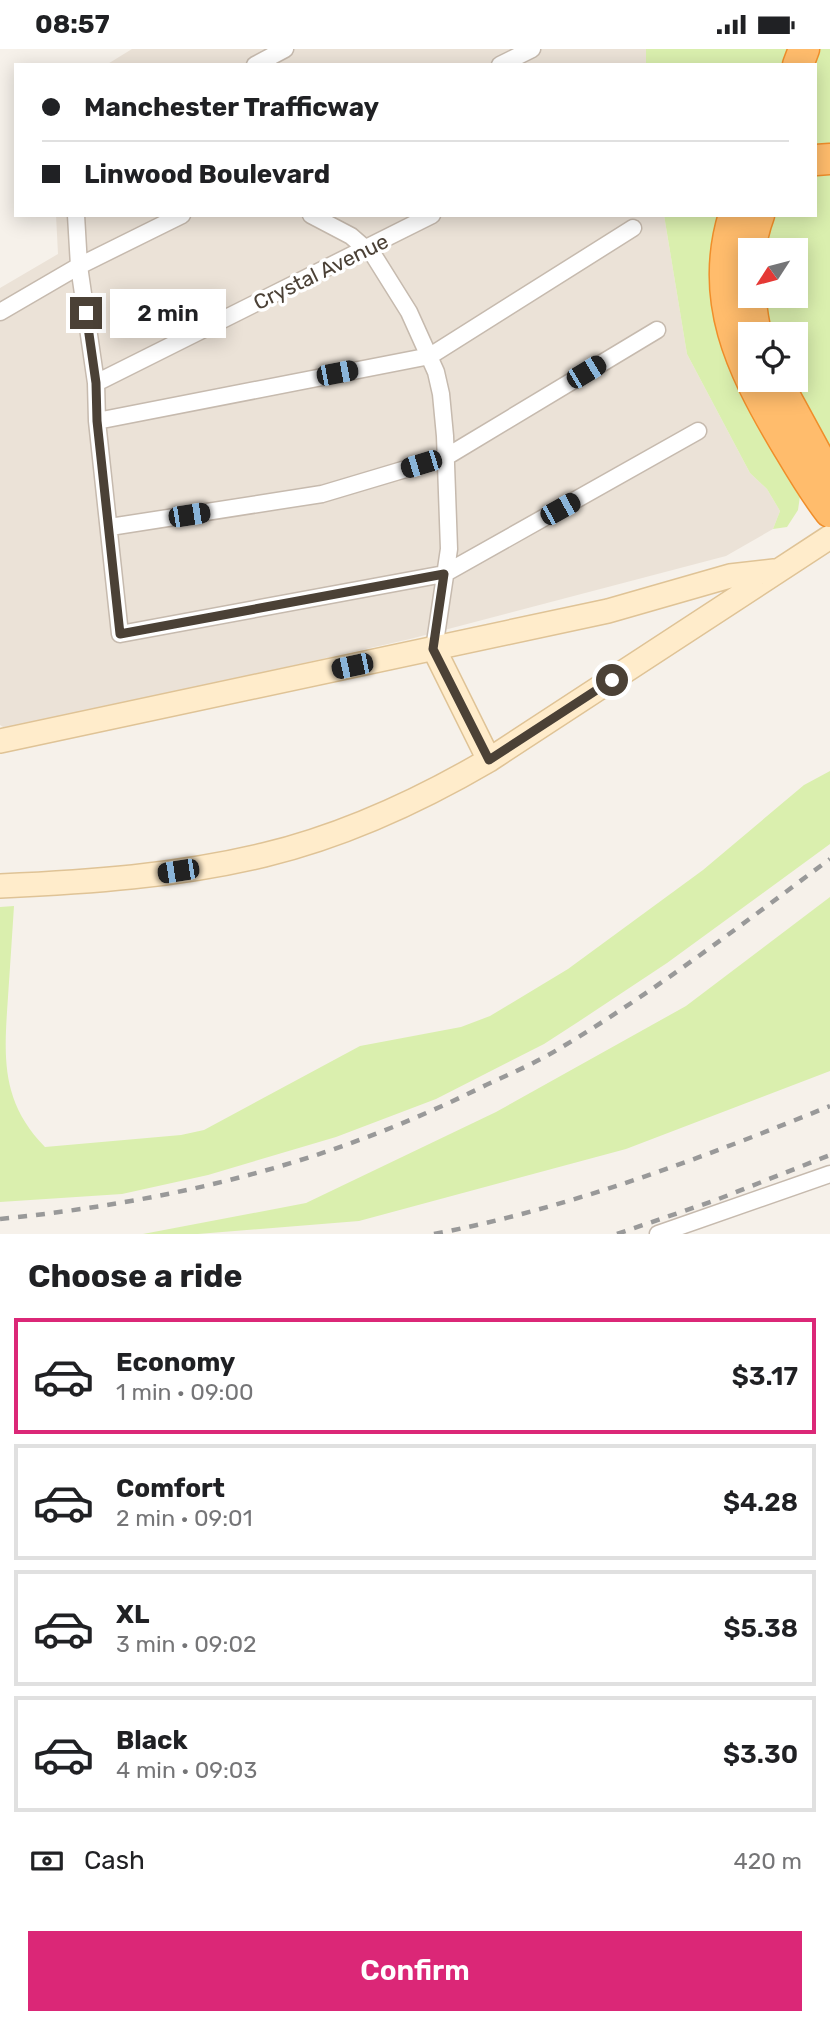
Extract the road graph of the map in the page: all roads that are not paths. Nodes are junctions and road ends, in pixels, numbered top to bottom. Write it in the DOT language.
graph roads {
  1 [pos="285,49"];
  2 [pos="532,49"];
  3 [pos="259,63"];
  4 [pos="504,63"];
  5 [pos="76,217"];
  6 [pos="178,217"];
  7 [pos="316,217"];
  8 [pos="428,217"];
  9 [pos="734,217"];
  10 [pos="758,217"];
  11 [pos="633,228"];
  12 [pos="367,249"];
  13 [pos="79,266"];
  14 [pos="0,312"];
  15 [pos="753,322"];
  16 [pos="657,330"];
  17 [pos="430,356"];
  18 [pos="96,383"];
  19 [pos="783,392"];
  20 [pos="97,421"];
  21 [pos="698,431"];
  22 [pos="446,457"];
  23 [pos="830,479"];
  24 [pos="830,512"];
  25 [pos="110,527"];
  26 [pos="830,537"];
  27 [pos="777,571"];
  28 [pos="444,574"];
  29 [pos="433,649"];
  30 [pos="0,741"];
  31 [pos="489,760"];
  32 [pos="0,886"];
  33 [pos="830,1174"];
  34 [pos="658,1234"];
  1 -- 3 [label="street"];
  2 -- 4 [label="street"];
  5 -- 13 [label="street"];
  6 -- 13 [label="street"];
  7 -- 12 [label="street"];
  8 -- 12 [label="street, Crystal Avenue"];
  9 -- 24 [label="highway"];
  10 -- 15 [label="highway"];
  11 -- 17 [label="street"];
  12 -- 17 [label="street"];
  12 -- 18 [label="street, Crystal Avenue"];
  13 -- 14 [label="street"];
  13 -- 18 [label="street"];
  16 -- 22 [label="street"];
  17 -- 20 [label="street"];
  17 -- 22 [label="street"];
  18 -- 20 [label="street"];
  19 -- 23 [label="highway"];
  20 -- 25 [label="street"];
  21 -- 28 [label="street"];
  22 -- 25 [label="street"];
  22 -- 28 [label="street"];
  25 -- 28 [label="street"];
  26 -- 27 [label="main road"];
  27 -- 29 [label="main road"];
  27 -- 31 [label="main road"];
  28 -- 29 [label="street"];
  29 -- 30 [label="main road"];
  29 -- 31 [label="main road"];
  31 -- 32 [label="main road"];
  33 -- 34 [label="street"];
}
